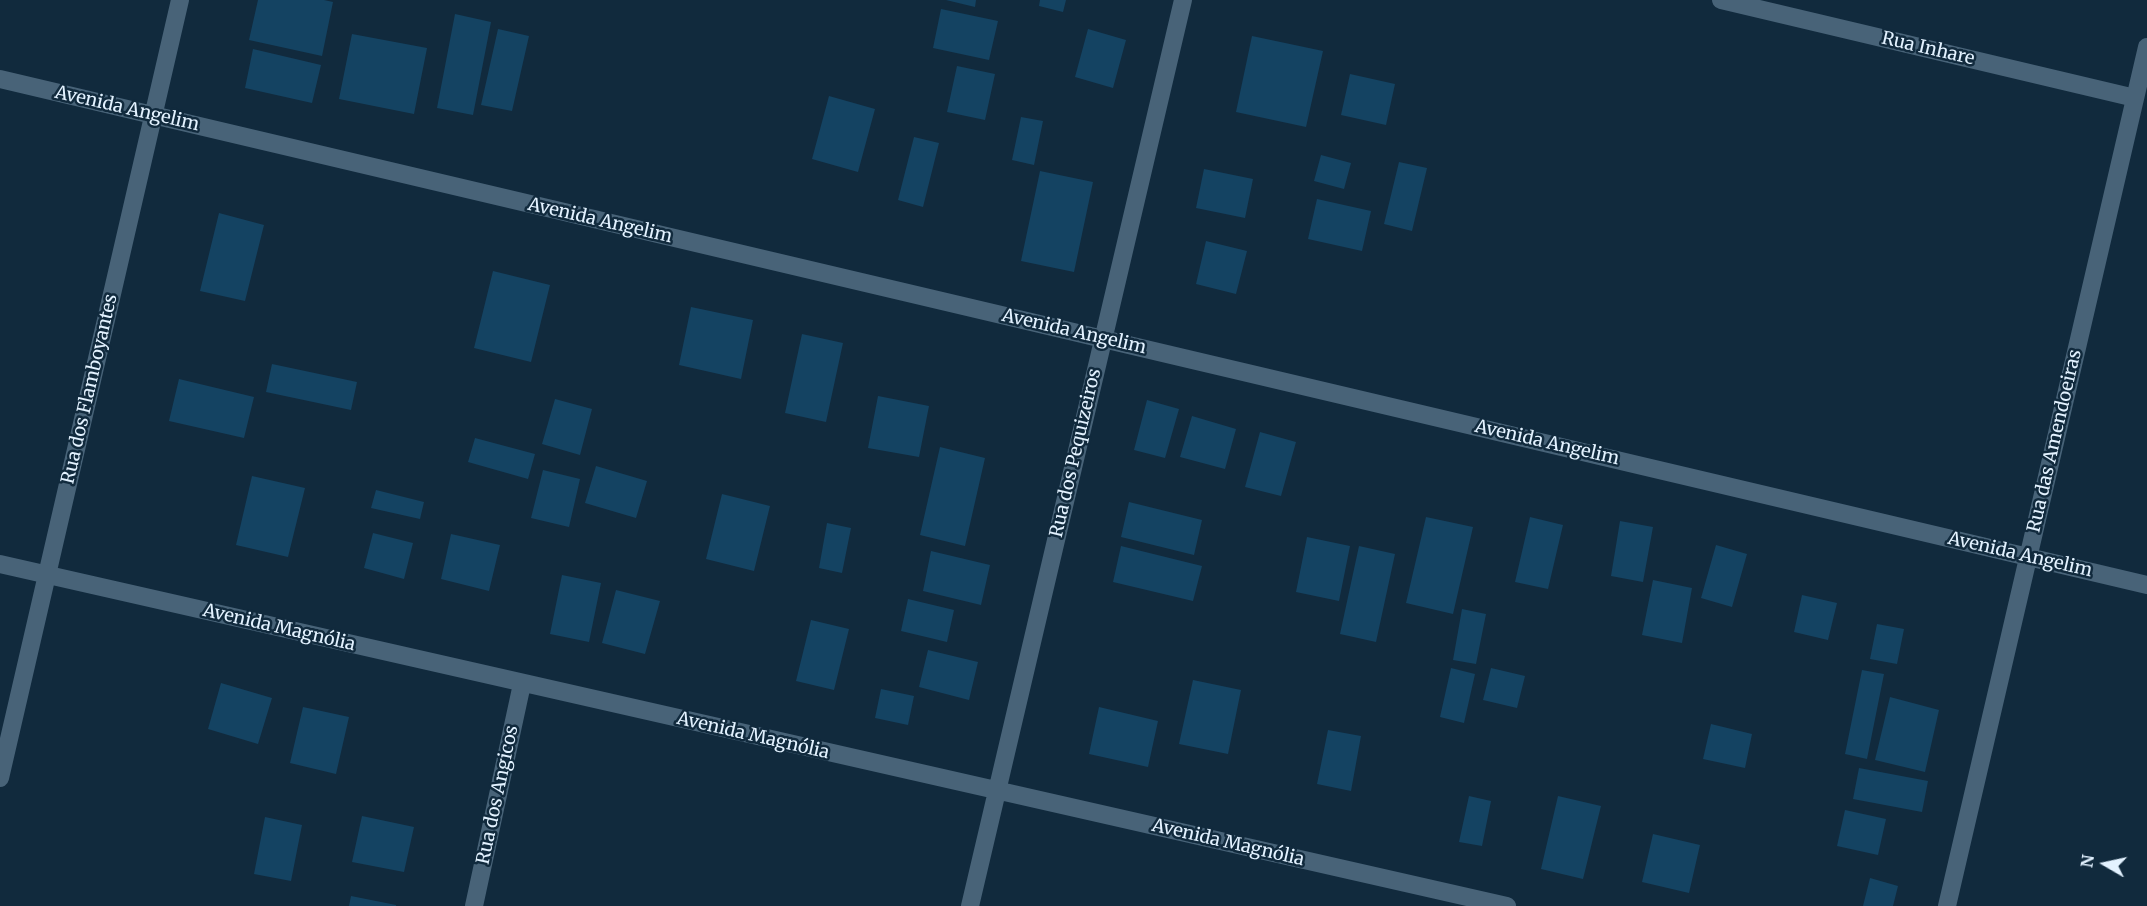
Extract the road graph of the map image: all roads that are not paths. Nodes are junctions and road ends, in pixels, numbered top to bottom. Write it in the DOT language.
graph roads {
  1 [pos="180,0"];
  2 [pos="1183,0"];
  3 [pos="1721,0"];
  4 [pos="2147,47"];
  5 [pos="0,79"];
  6 [pos="2135,98"];
  7 [pos="153,115"];
  8 [pos="1103,339"];
  9 [pos="2029,557"];
  10 [pos="0,564"];
  11 [pos="47,575"];
  12 [pos="2147,585"];
  13 [pos="522,684"];
  14 [pos="0,778"];
  15 [pos="997,790"];
  16 [pos="1467,902"];
  17 [pos="474,906"];
  18 [pos="970,906"];
  19 [pos="1507,906"];
  20 [pos="1947,906"];
  1 -- 7 [label="street, Rua dos Flamboyantes"];
  2 -- 8 [label="street, Rua dos Pequizeiros"];
  3 -- 6 [label="street, Rua Inhare"];
  4 -- 6 [label="street, Rua das Amendoeiras"];
  5 -- 7 [label="street, Avenida Angelim"];
  6 -- 9 [label="street, Rua das Amendoeiras"];
  7 -- 8 [label="street, Avenida Angelim"];
  7 -- 11 [label="street, Rua dos Flamboyantes"];
  8 -- 9 [label="street, Avenida Angelim"];
  8 -- 15 [label="street, Rua dos Pequizeiros"];
  9 -- 12 [label="street, Avenida Angelim"];
  9 -- 20 [label="street, Rua das Amendoeiras"];
  10 -- 11 [label="street, Avenida Magnólia"];
  11 -- 13 [label="street, Avenida Magnólia"];
  11 -- 14 [label="street, Rua dos Flamboyantes"];
  13 -- 15 [label="street, Avenida Magnólia"];
  13 -- 17 [label="street, Rua dos Angicos"];
  15 -- 16 [label="street, Avenida Magnólia"];
  15 -- 18 [label="street, Rua dos Pequizeiros"];
  16 -- 19 [label="street, Avenida Magnólia"];
}
